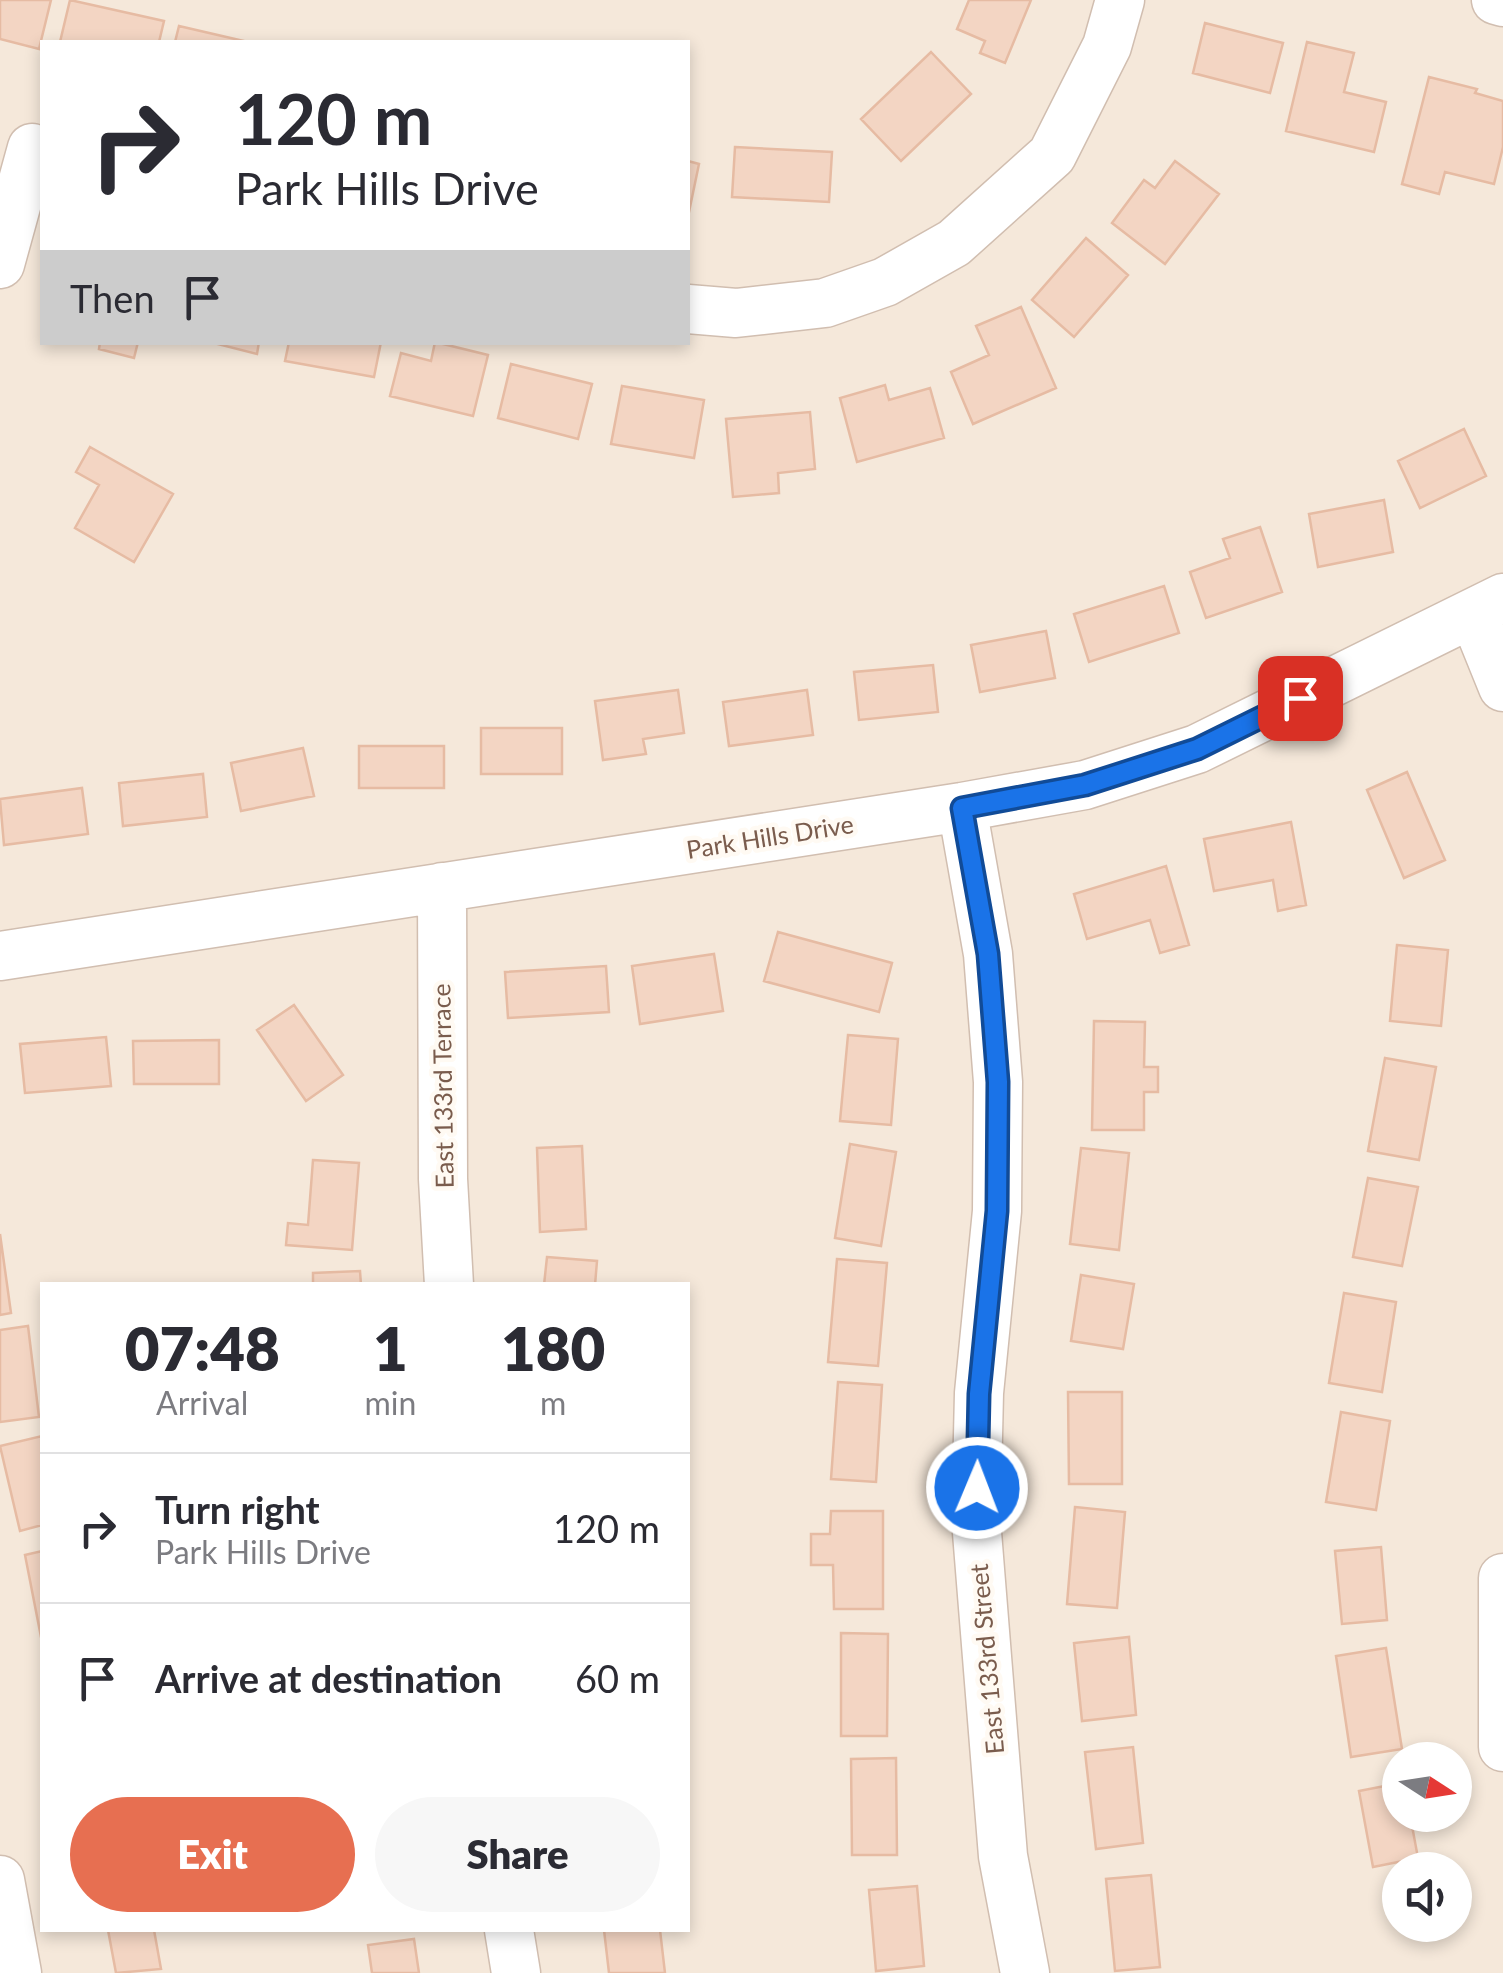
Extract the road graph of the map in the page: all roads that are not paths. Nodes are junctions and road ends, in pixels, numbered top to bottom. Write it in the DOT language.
graph roads {
  1 [pos="1120,0"];
  2 [pos="25,146"];
  3 [pos="0,264"];
  4 [pos="690,309"];
  5 [pos="1488,606"];
  6 [pos="1503,687"];
  7 [pos="962,808"];
  8 [pos="442,887"];
  9 [pos="0,956"];
  10 [pos="449,1282"];
  11 [pos="1503,1578"];
  12 [pos="1503,1747"];
  13 [pos="0,1880"];
  14 [pos="509,1932"];
  15 [pos="17,1973"];
  16 [pos="516,1973"];
  17 [pos="1024,1973"];
  1 -- 4 [label="street"];
  2 -- 3 [label="street"];
  5 -- 6 [label="street"];
  5 -- 7 [label="street, Park Hills Drive"];
  7 -- 8 [label="street, Park Hills Drive"];
  7 -- 17 [label="street, East 133rd Street"];
  8 -- 9 [label="street, Park Hills Drive"];
  8 -- 10 [label="street, East 133rd Terrace"];
  11 -- 12 [label="street"];
  13 -- 15 [label="street"];
  14 -- 16 [label="street"];
}
